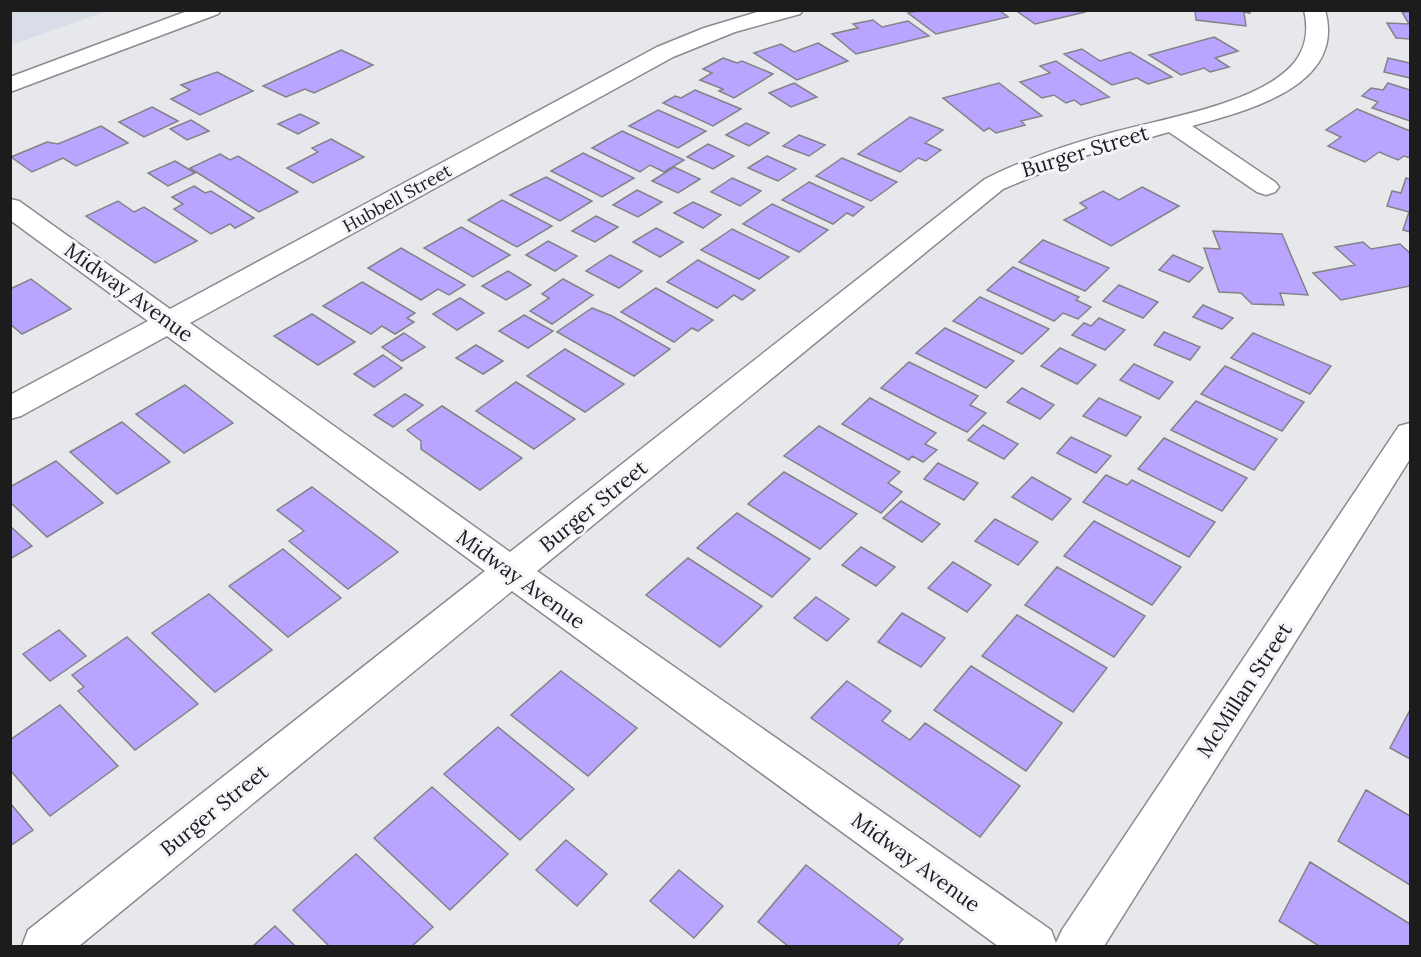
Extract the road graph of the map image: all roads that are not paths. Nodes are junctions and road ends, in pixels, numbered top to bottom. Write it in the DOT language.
graph roads {
  1 [pos="211,10"];
  2 [pos="793,10"];
  3 [pos="1314,10"];
  4 [pos="10,85"];
  5 [pos="1173,124"];
  6 [pos="1266,187"];
  7 [pos="10,207"];
  8 [pos="170,322"];
  9 [pos="10,409"];
  10 [pos="1410,434"];
  11 [pos="510,571"];
  12 [pos="44,946"];
  13 [pos="1035,946"];
  14 [pos="1078,946"];
  1 -- 4 [label="street"];
  2 -- 8 [label="street, Hubbell Street"];
  3 -- 5 [label="street, Burger Street"];
  5 -- 6 [label="street, Burger Street"];
  5 -- 11 [label="street, Burger Street"];
  7 -- 8 [label="street, Midway Avenue"];
  8 -- 9 [label="street, Hubbell Street"];
  8 -- 11 [label="street, Midway Avenue"];
  10 -- 14 [label="street, McMillan Street"];
  11 -- 12 [label="street, Burger Street"];
  11 -- 13 [label="street, Midway Avenue"];
}
